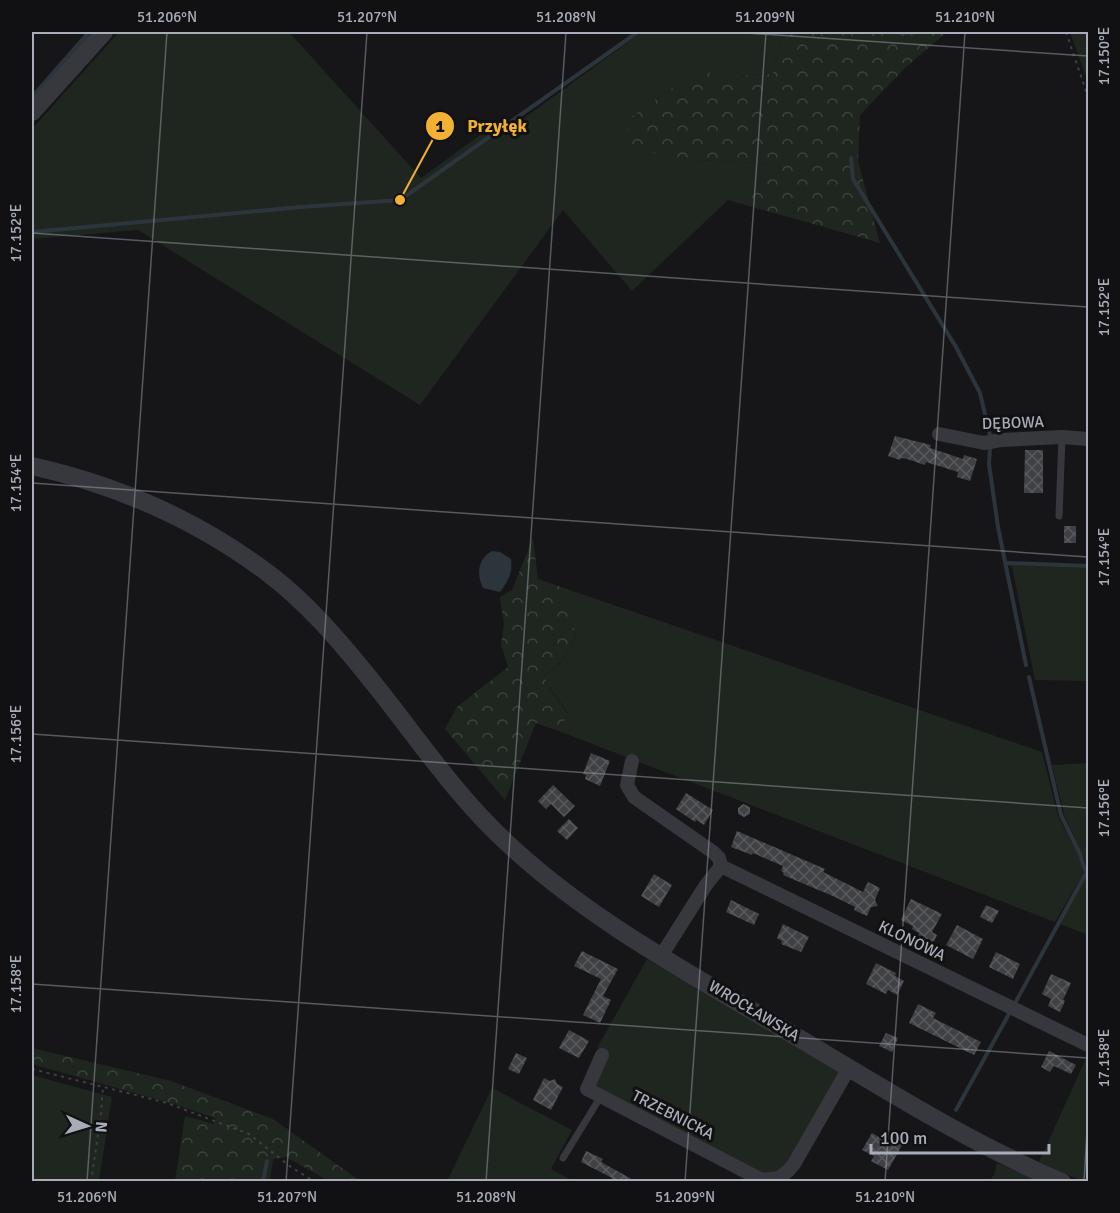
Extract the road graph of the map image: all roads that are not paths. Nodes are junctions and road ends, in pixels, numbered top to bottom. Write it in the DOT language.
graph roads {
  1 [pos="104,32"];
  2 [pos="32,112"];
  3 [pos="939,434"];
  4 [pos="1062,437"];
  5 [pos="1089,439"];
  6 [pos="32,466"];
  7 [pos="1059,516"];
  8 [pos="632,761"];
  9 [pos="721,866"];
  10 [pos="661,956"];
  11 [pos="1089,1045"];
  12 [pos="602,1054"];
  13 [pos="849,1068"];
  14 [pos="601,1096"];
  15 [pos="563,1158"];
  16 [pos="778,1180"];
  17 [pos="1062,1182"];
  1 -- 2 [label="street"];
  3 -- 4 [label="street, DĘBOWA"];
  4 -- 5 [label="street, DĘBOWA"];
  4 -- 7 [label="lane"];
  6 -- 10 [label="street, WROCŁAWSKA"];
  8 -- 9 [label="street, KLONOWA"];
  9 -- 10 [label="street"];
  9 -- 11 [label="street, KLONOWA"];
  10 -- 13 [label="street, WROCŁAWSKA"];
  12 -- 14 [label="street"];
  13 -- 16 [label="street, TRZEBNICKA"];
  13 -- 17 [label="street, WROCŁAWSKA"];
  14 -- 15 [label="lane"];
  14 -- 16 [label="street, TRZEBNICKA"];
}
